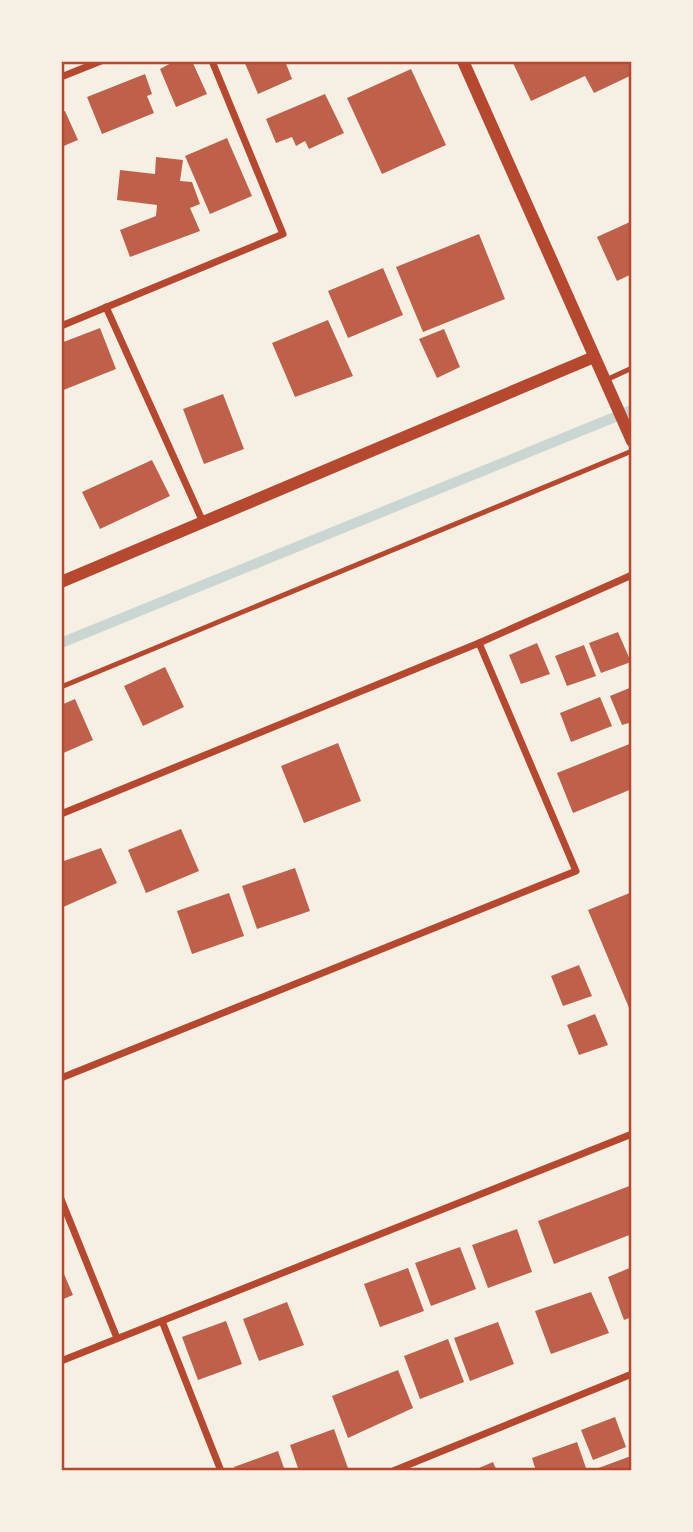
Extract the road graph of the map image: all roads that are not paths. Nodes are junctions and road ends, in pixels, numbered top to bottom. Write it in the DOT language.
graph roads {
  1 [pos="101,61"];
  2 [pos="212,61"];
  3 [pos="463,61"];
  4 [pos="61,77"];
  5 [pos="106,307"];
  6 [pos="61,326"];
  7 [pos="594,356"];
  8 [pos="632,369"];
  9 [pos="607,386"];
  10 [pos="631,438"];
  11 [pos="632,451"];
  12 [pos="203,522"];
  13 [pos="632,575"];
  14 [pos="61,582"];
  15 [pos="479,643"];
  16 [pos="61,687"];
  17 [pos="61,814"];
  18 [pos="61,1078"];
  19 [pos="632,1134"];
  20 [pos="61,1199"];
  21 [pos="162,1321"];
  22 [pos="117,1338"];
  23 [pos="61,1361"];
  24 [pos="632,1374"];
  25 [pos="221,1471"];
  26 [pos="393,1471"];
  1 -- 4 [label="street"];
  2 -- 5 [label="street"];
  3 -- 7 [label="street"];
  5 -- 6 [label="street"];
  5 -- 12 [label="street"];
  7 -- 9 [label="street"];
  7 -- 12 [label="street"];
  8 -- 9 [label="lane"];
  9 -- 10 [label="street"];
  11 -- 16 [label="lane"];
  12 -- 14 [label="street"];
  13 -- 15 [label="street"];
  15 -- 17 [label="street"];
  15 -- 18 [label="street"];
  19 -- 21 [label="street"];
  20 -- 22 [label="street"];
  21 -- 22 [label="street"];
  21 -- 25 [label="street"];
  22 -- 23 [label="street"];
  24 -- 26 [label="street"];
}
